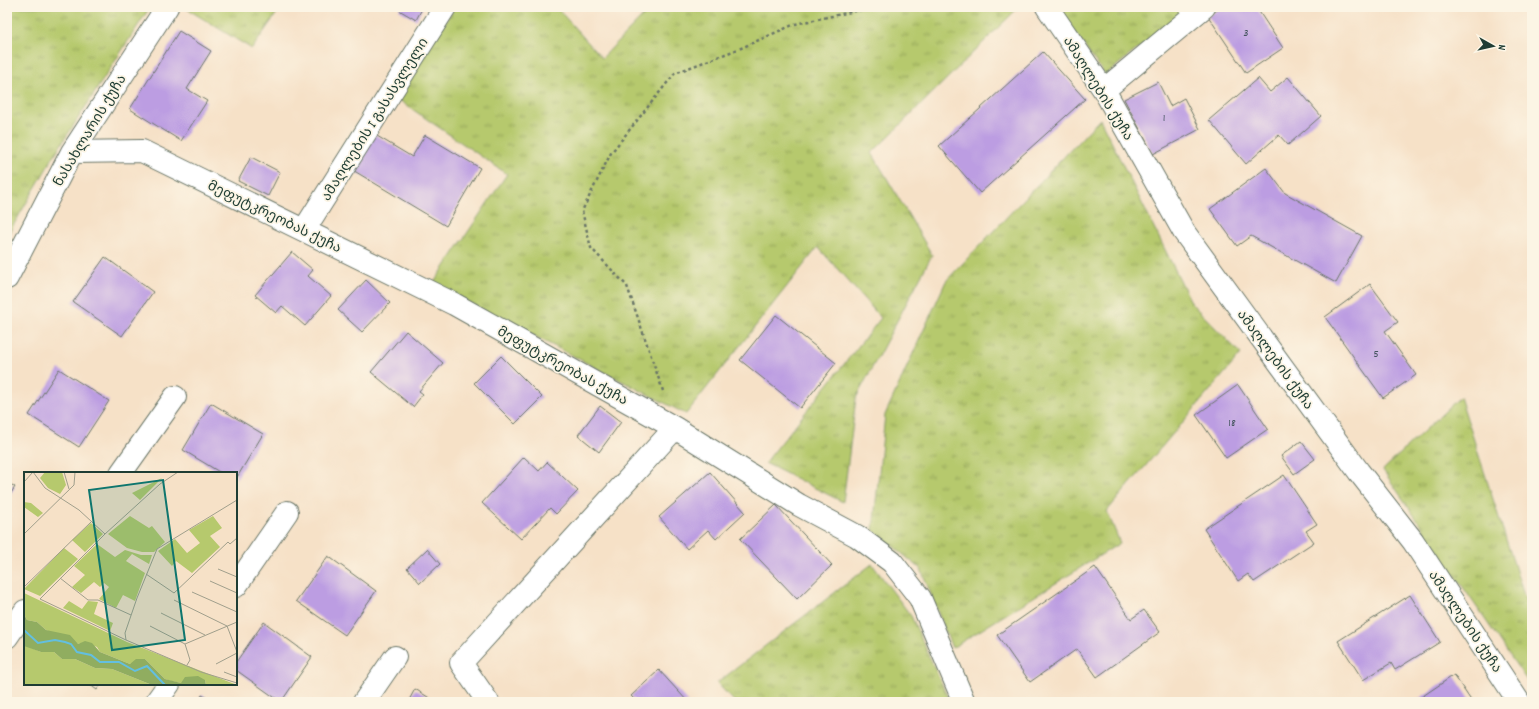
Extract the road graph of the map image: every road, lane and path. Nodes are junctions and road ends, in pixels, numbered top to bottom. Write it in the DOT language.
graph roads {
  1 [pos="167,7"];
  2 [pos="445,7"];
  3 [pos="874,7"];
  4 [pos="1047,7"];
  5 [pos="1204,7"];
  6 [pos="1104,90"];
  7 [pos="72,152"];
  8 [pos="304,230"];
  9 [pos="7,278"];
  10 [pos="175,396"];
  11 [pos="675,428"];
  12 [pos="122,472"];
  13 [pos="287,512"];
  14 [pos="237,585"];
  15 [pos="24,613"];
  16 [pos="7,637"];
  17 [pos="395,657"];
  18 [pos="168,685"];
  19 [pos="156,702"];
  20 [pos="364,702"];
  21 [pos="488,702"];
  22 [pos="964,702"];
  23 [pos="1519,702"];
  1 -- 7 [label="street, ნასახლარის ქუჩა"];
  2 -- 8 [label="street, ამაღლების I გასასვლელი"];
  3 -- 11 [label="path"];
  4 -- 6 [label="street, ამაღლების ქუჩა"];
  5 -- 6 [label="street"];
  6 -- 23 [label="street, ამაღლების ქუჩა"];
  7 -- 8 [label="street, მეფუტკრეობას ქუჩა"];
  7 -- 9 [label="street, ნასახლარის ქუჩა"];
  8 -- 11 [label="street, მეფუტკრეობას ქუჩა"];
  10 -- 12 [label="street"];
  11 -- 21 [label="street"];
  11 -- 22 [label="street, მეფუტკრეობას ქუჩა"];
  13 -- 14 [label="street"];
  15 -- 16 [label="street"];
  17 -- 20 [label="street"];
  18 -- 19 [label="street"];
}
